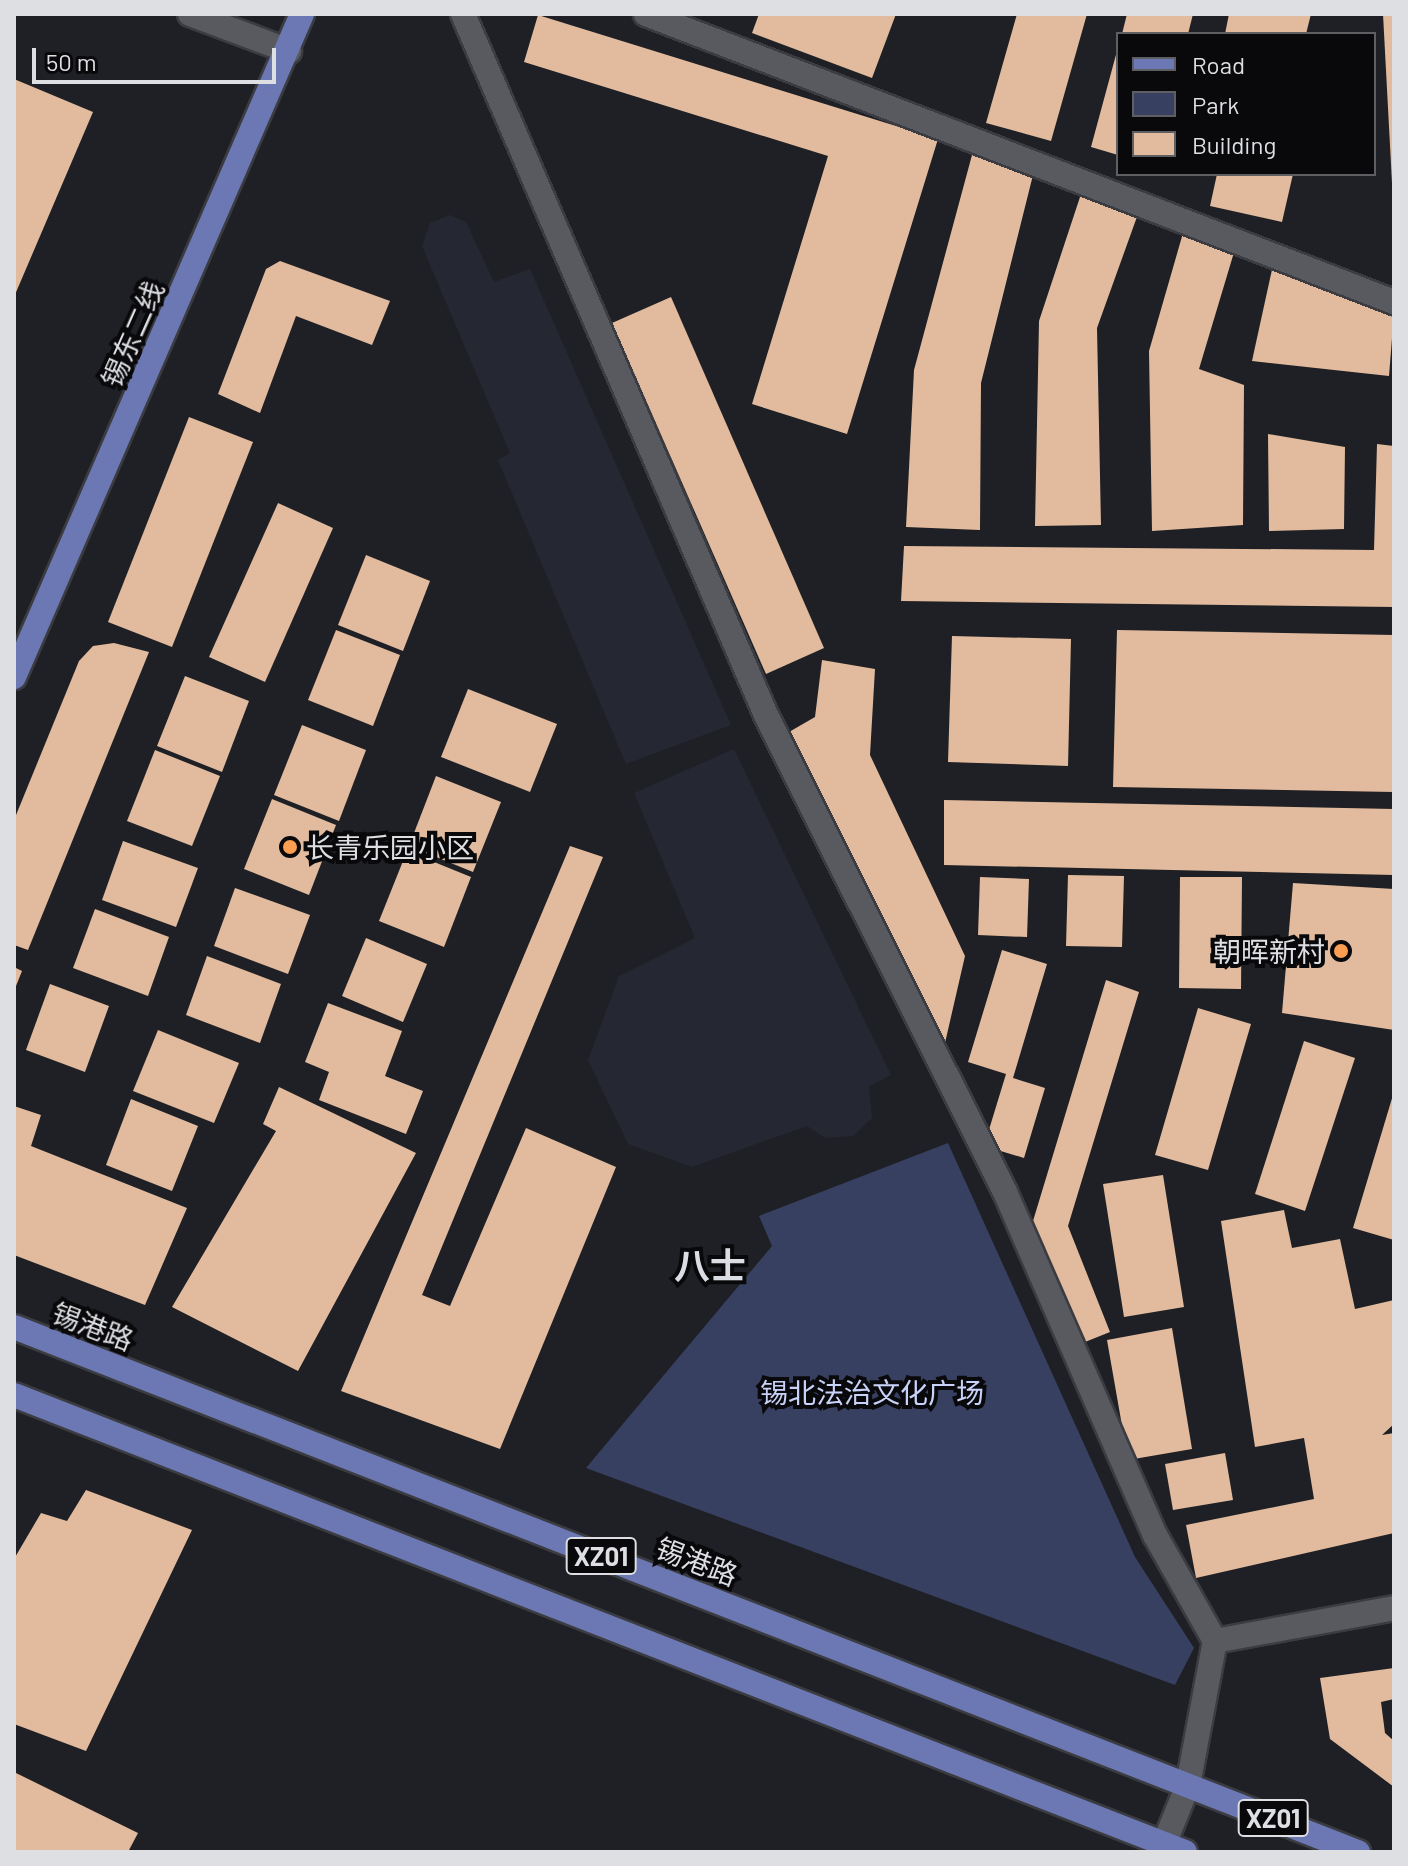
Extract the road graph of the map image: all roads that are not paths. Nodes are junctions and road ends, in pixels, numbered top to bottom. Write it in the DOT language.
graph roads {
  1 [pos="190,14"];
  2 [pos="302,14"];
  3 [pos="463,14"];
  4 [pos="646,14"];
  5 [pos="289,51"];
  6 [pos="1394,302"];
  7 [pos="14,677"];
  8 [pos="14,1327"];
  9 [pos="14,1395"];
  10 [pos="1394,1608"];
  11 [pos="1215,1641"];
  12 [pos="1188,1785"];
  13 [pos="1175,1848"];
  14 [pos="1358,1852"];
  1 -- 5 [label="street"];
  2 -- 5 [label="main road, 锡东二线"];
  3 -- 11 [label="street"];
  4 -- 6 [label="street"];
  5 -- 7 [label="main road, 锡东二线"];
  8 -- 12 [label="main road, 锡港路 / XZ01"];
  9 -- 13 [label="main road, XZ01"];
  10 -- 11 [label="street"];
  11 -- 12 [label="street"];
  12 -- 13 [label="street"];
  12 -- 14 [label="main road, 锡港路 / XZ01"];
}
